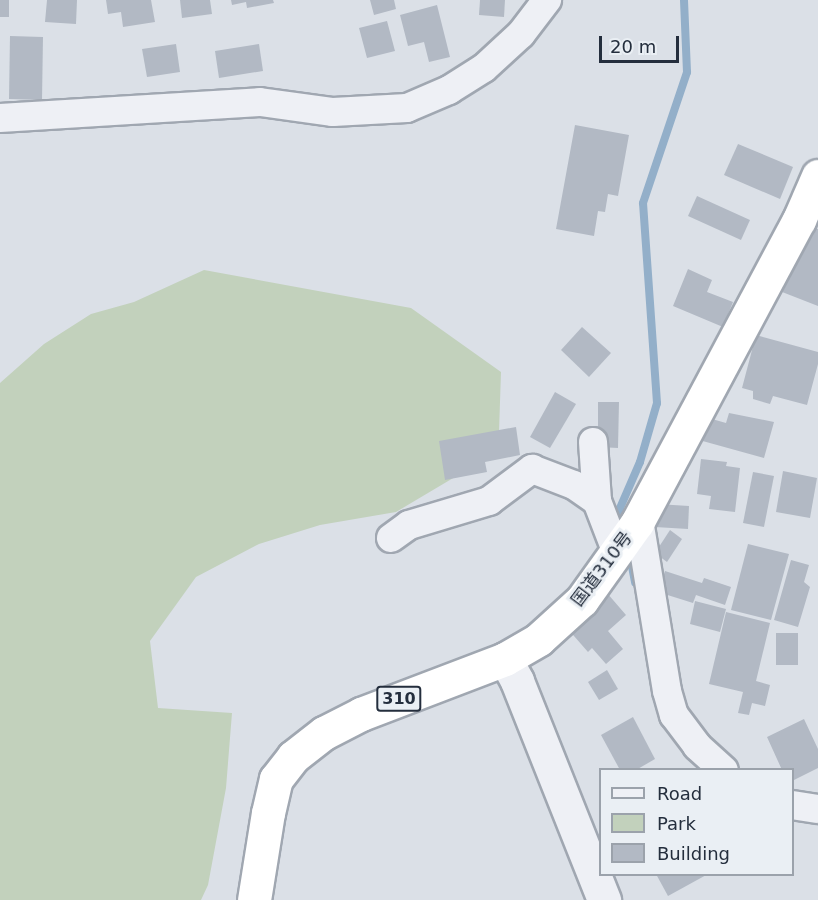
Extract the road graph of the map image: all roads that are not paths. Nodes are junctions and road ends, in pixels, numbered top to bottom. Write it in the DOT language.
graph roads {
  1 [pos="548,0"];
  2 [pos="0,118"];
  3 [pos="818,177"];
  4 [pos="593,442"];
  5 [pos="597,501"];
  6 [pos="638,521"];
  7 [pos="392,538"];
  8 [pos="618,551"];
  9 [pos="505,659"];
  10 [pos="722,768"];
  11 [pos="794,805"];
  12 [pos="818,809"];
  13 [pos="254,900"];
  14 [pos="604,900"];
  1 -- 2 [label="street"];
  3 -- 6 [label="highway, 国道310号 / 310"];
  4 -- 5 [label="street"];
  5 -- 7 [label="street"];
  5 -- 8 [label="street"];
  6 -- 8 [label="highway, 国道310号 / 310"];
  6 -- 10 [label="street"];
  8 -- 9 [label="highway, 国道310号 / 310"];
  9 -- 13 [label="highway, 国道310号 / 310"];
  9 -- 14 [label="street"];
  11 -- 12 [label="street"];
}
